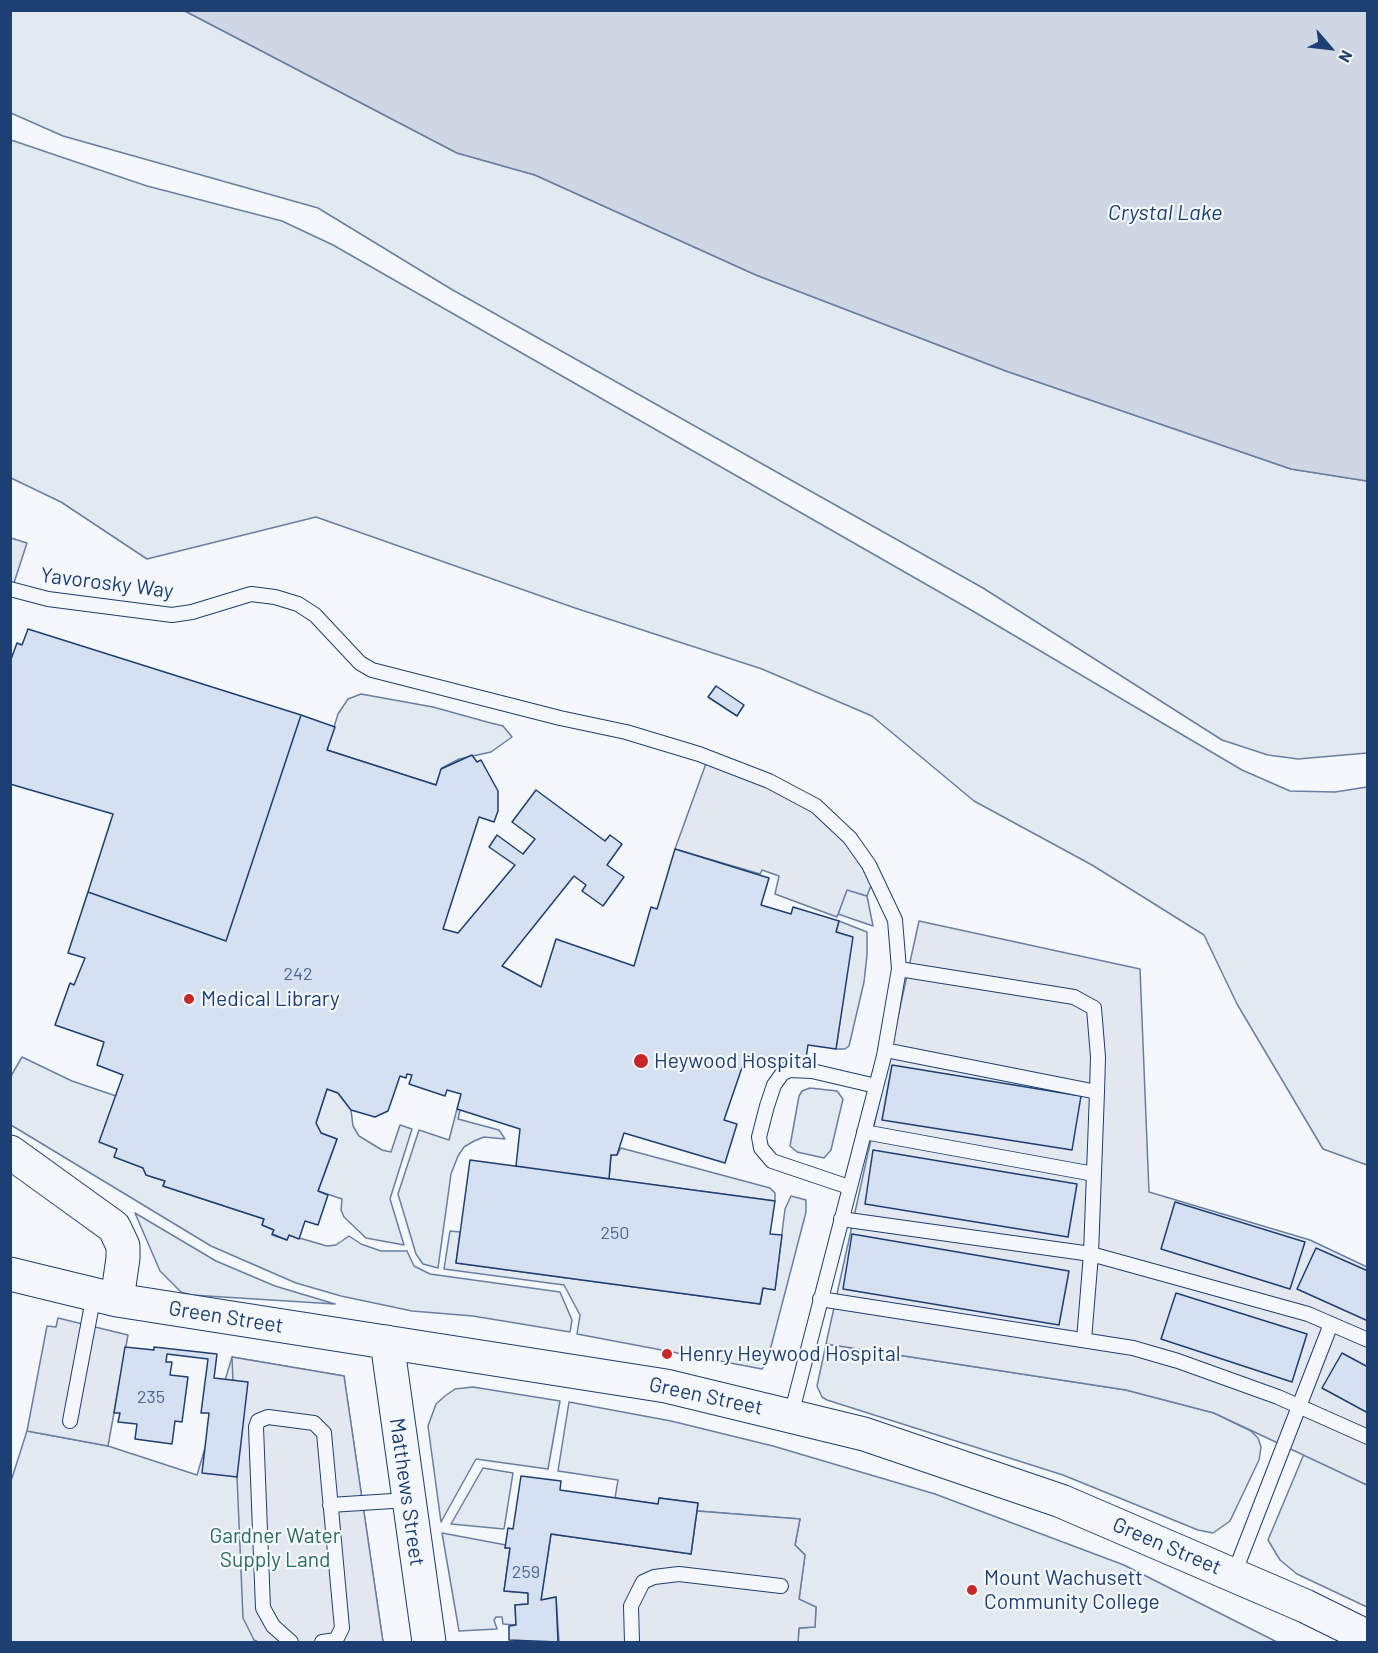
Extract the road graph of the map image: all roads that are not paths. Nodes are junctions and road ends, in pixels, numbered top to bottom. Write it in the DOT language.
graph roads {
  1 [pos="10,589"];
  2 [pos="899,969"];
  3 [pos="885,1050"];
  4 [pos="876,1086"];
  5 [pos="1097,1092"];
  6 [pos="864,1132"];
  7 [pos="10,1152"];
  8 [pos="1094,1173"];
  9 [pos="849,1187"];
  10 [pos="841,1219"];
  11 [pos="1091,1254"];
  12 [pos="10,1274"];
  13 [pos="106,1297"];
  14 [pos="820,1299"];
  15 [pos="1331,1324"];
  16 [pos="1084,1340"];
  17 [pos="1368,1340"];
  18 [pos="387,1342"];
  19 [pos="1299,1407"];
  20 [pos="791,1415"];
  21 [pos="70,1422"];
  22 [pos="1368,1437"];
  23 [pos="408,1500"];
  24 [pos="330,1505"];
  25 [pos="1234,1574"];
  26 [pos="781,1586"];
  27 [pos="1368,1637"];
  28 [pos="291,1642"];
  29 [pos="322,1642"];
  30 [pos="429,1642"];
  31 [pos="632,1642"];
  1 -- 2 [label="lane, Yavorosky Way"];
  2 -- 3 [label="lane, Yavorosky Way"];
  2 -- 5 [label="lane"];
  3 -- 4 [label="lane, Yavorosky Way"];
  3 -- 5 [label="lane"];
  4 -- 6 [label="lane, Yavorosky Way"];
  4 -- 9 [label="lane"];
  5 -- 8 [label="lane"];
  6 -- 8 [label="lane"];
  6 -- 9 [label="lane, Yavorosky Way"];
  7 -- 13 [label="street"];
  8 -- 11 [label="lane"];
  9 -- 10 [label="lane, Yavorosky Way"];
  10 -- 11 [label="lane"];
  10 -- 14 [label="lane, Yavorosky Way"];
  11 -- 15 [label="lane"];
  11 -- 16 [label="lane"];
  12 -- 13 [label="street, Green Street"];
  13 -- 18 [label="street, Green Street"];
  13 -- 21 [label="lane"];
  14 -- 16 [label="lane"];
  14 -- 20 [label="lane, Yavorosky Way"];
  15 -- 17 [label="lane"];
  15 -- 19 [label="lane"];
  16 -- 19 [label="lane"];
  18 -- 20 [label="street, Green Street"];
  18 -- 23 [label="street, Matthews Street"];
  19 -- 22 [label="lane"];
  19 -- 25 [label="lane"];
  20 -- 25 [label="street, Green Street"];
  23 -- 24 [label="lane"];
  23 -- 30 [label="street, Matthews Street"];
  24 -- 28 [label="lane"];
  24 -- 29 [label="lane"];
  25 -- 27 [label="street, Green Street"];
  26 -- 31 [label="lane"];
}
